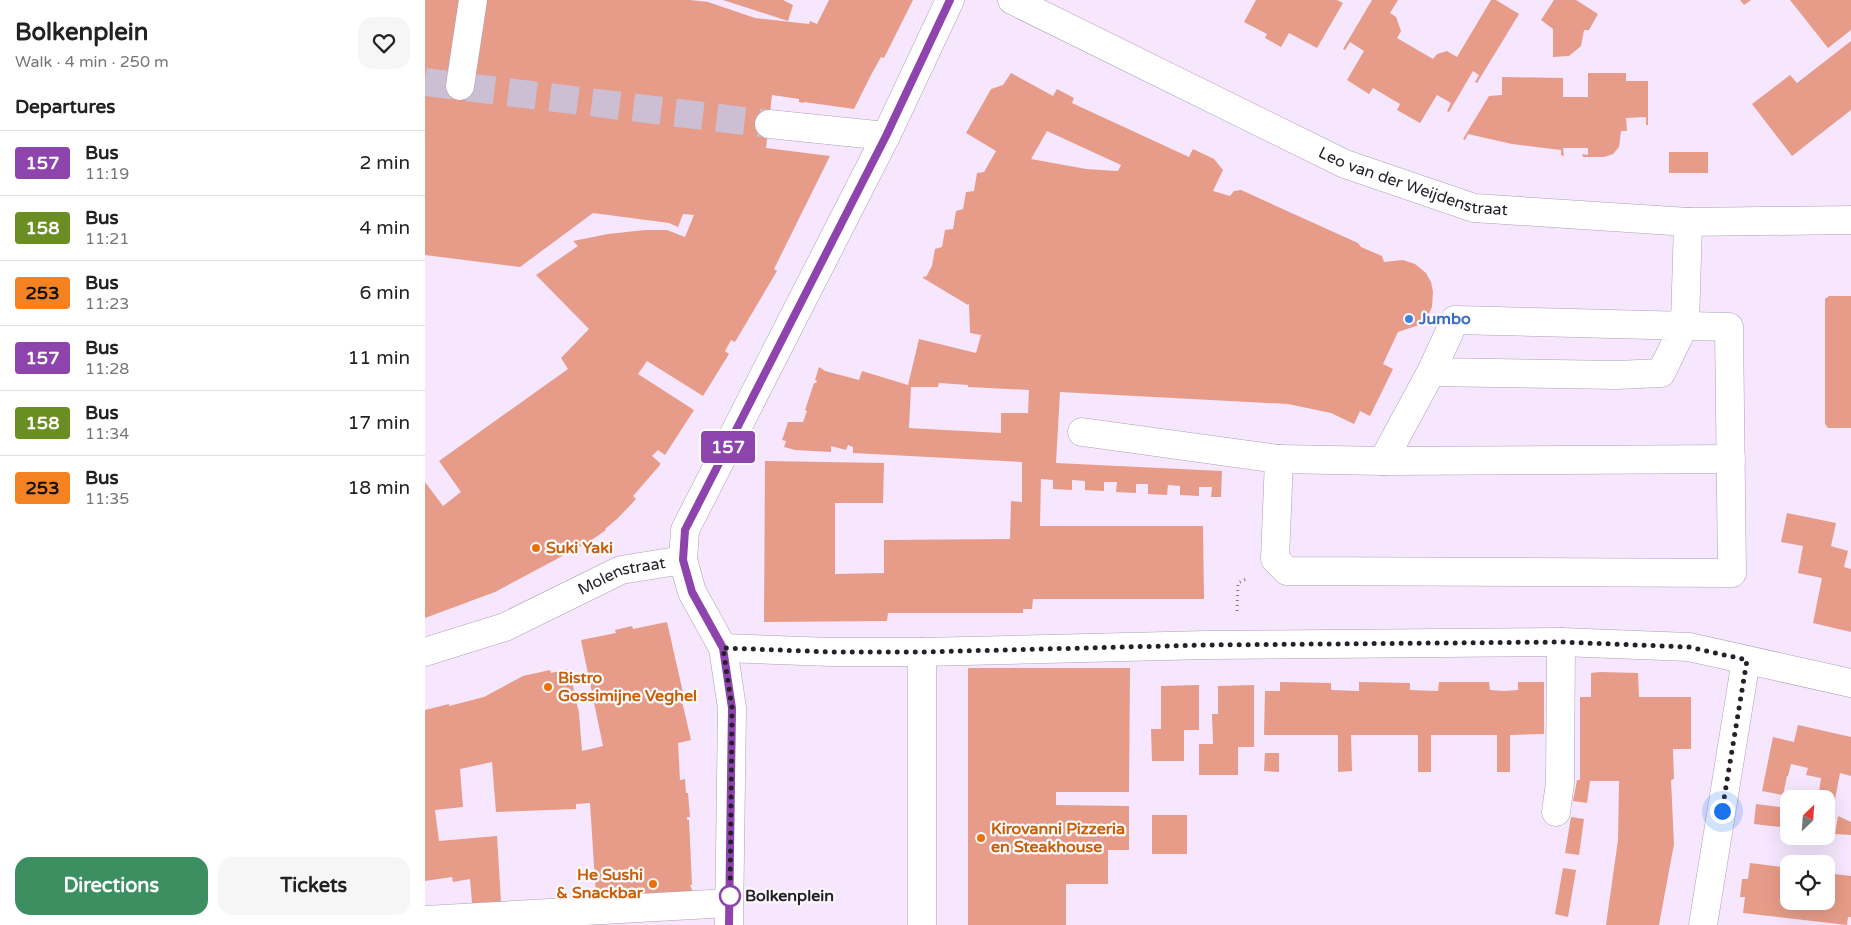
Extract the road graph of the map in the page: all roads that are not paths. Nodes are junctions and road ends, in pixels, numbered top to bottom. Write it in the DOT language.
graph roads {
  1 [pos="473,0"];
  2 [pos="949,0"];
  3 [pos="1012,0"];
  4 [pos="460,86"];
  5 [pos="769,124"];
  6 [pos="886,136"];
  7 [pos="1851,220"];
  8 [pos="1688,222"];
  9 [pos="1685,324"];
  10 [pos="1431,372"];
  11 [pos="1082,432"];
  12 [pos="1279,459"];
  13 [pos="1731,459"];
  14 [pos="1383,461"];
  15 [pos="683,560"];
  16 [pos="1561,642"];
  17 [pos="723,648"];
  18 [pos="425,652"];
  19 [pos="922,652"];
  20 [pos="1747,660"];
  21 [pos="1851,682"];
  22 [pos="1556,812"];
  23 [pos="729,914"];
  24 [pos="425,920"];
  25 [pos="922,925"];
  26 [pos="1703,925"];
  1 -- 4 [label="street"];
  2 -- 6 [label="street, Molenstraat"];
  3 -- 8 [label="street, Leo van der Weijdenstraat"];
  5 -- 6 [label="street"];
  6 -- 15 [label="street, Molenstraat"];
  7 -- 8 [label="street, Leo van der Weijdenstraat"];
  8 -- 9 [label="street"];
  9 -- 10 [label="street"];
  9 -- 10 [label="street"];
  9 -- 13 [label="street"];
  10 -- 14 [label="street"];
  11 -- 12 [label="street"];
  12 -- 13 [label="street"];
  12 -- 14 [label="street"];
  13 -- 14 [label="street"];
  15 -- 17 [label="street"];
  15 -- 18 [label="street, Molenstraat"];
  16 -- 19 [label="street"];
  16 -- 20 [label="street"];
  16 -- 22 [label="street"];
  17 -- 19 [label="street"];
  17 -- 23 [label="street"];
  19 -- 25 [label="street"];
  20 -- 21 [label="street"];
  20 -- 26 [label="street"];
  23 -- 24 [label="street"];
}
